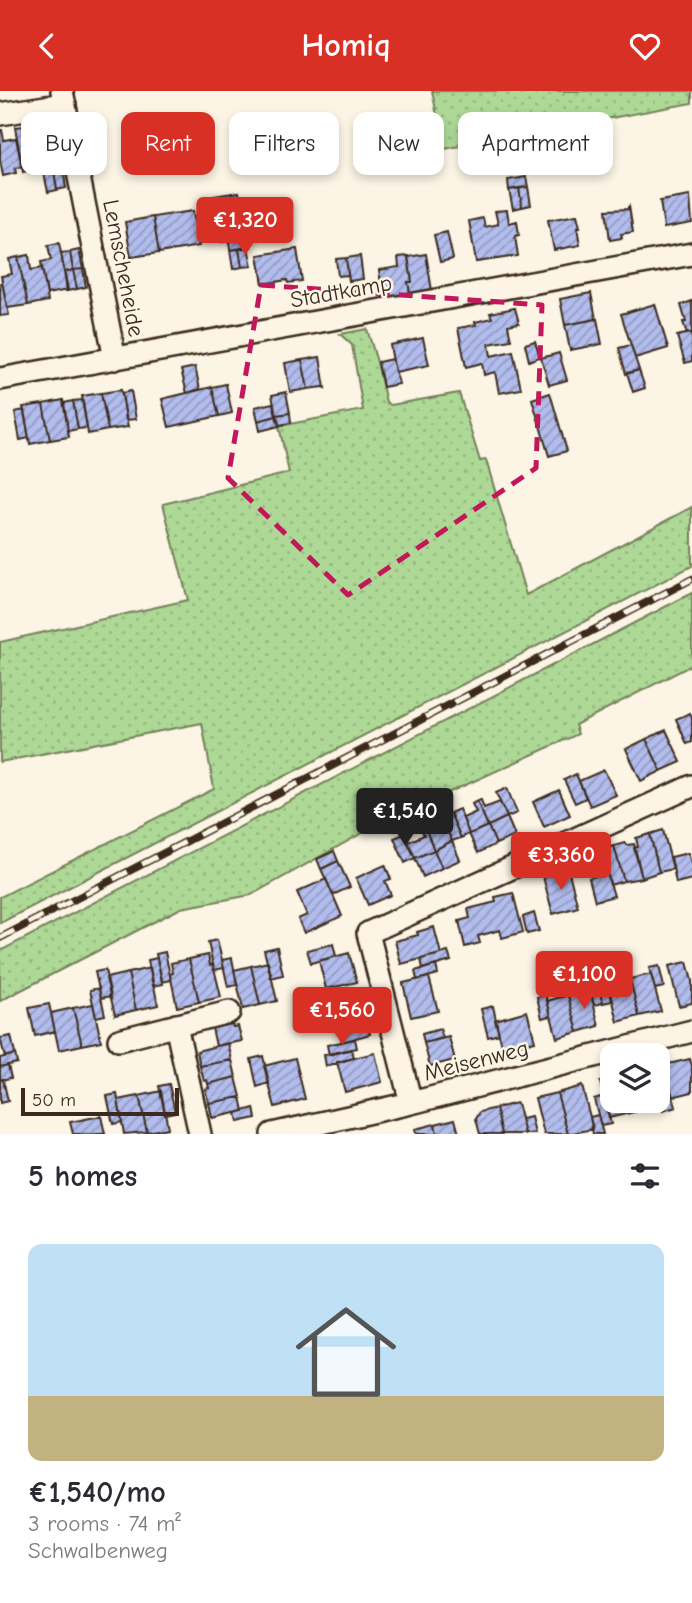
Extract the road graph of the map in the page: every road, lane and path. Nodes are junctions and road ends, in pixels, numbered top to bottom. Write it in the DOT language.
graph roads {
  1 [pos="63,98"];
  2 [pos="0,114"];
  3 [pos="692,254"];
  4 [pos="115,359"];
  5 [pos="0,379"];
  6 [pos="692,786"];
  7 [pos="229,1011"];
  8 [pos="176,1025"];
  9 [pos="692,1031"];
  10 [pos="119,1039"];
  11 [pos="411,1103"];
  12 [pos="200,1134"];
  13 [pos="272,1134"];
  1 -- 2 [label="street, Lemscheheide"];
  1 -- 4 [label="street, Lemscheheide"];
  3 -- 4 [label="street, Stadtkamp"];
  4 -- 5 [label="street, Stadtkamp"];
  6 -- 11 [label="street"];
  7 -- 8 [label="street"];
  8 -- 10 [label="street"];
  8 -- 12 [label="street"];
  9 -- 11 [label="street, Meisenweg"];
  11 -- 13 [label="street, Meisenweg"];
}
